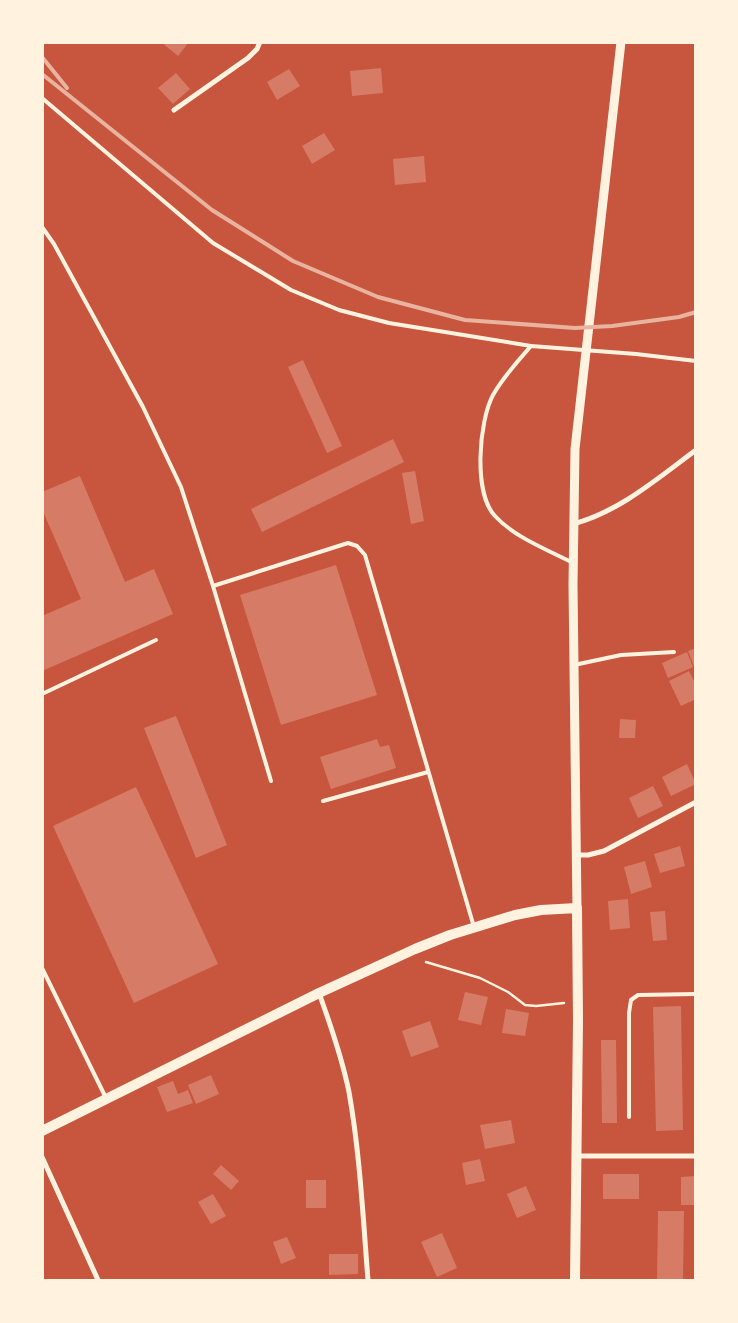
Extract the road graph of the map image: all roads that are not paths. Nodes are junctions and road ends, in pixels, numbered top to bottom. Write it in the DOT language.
graph roads {
  1 [pos="260,42"];
  2 [pos="621,42"];
  3 [pos="42,98"];
  4 [pos="174,110"];
  5 [pos="42,227"];
  6 [pos="531,346"];
  7 [pos="696,361"];
  8 [pos="696,450"];
  9 [pos="573,524"];
  10 [pos="573,563"];
  11 [pos="213,586"];
  12 [pos="156,640"];
  13 [pos="674,652"];
  14 [pos="574,665"];
  15 [pos="42,694"];
  16 [pos="428,772"];
  17 [pos="271,781"];
  18 [pos="323,801"];
  19 [pos="696,802"];
  20 [pos="577,855"];
  21 [pos="577,908"];
  22 [pos="474,927"];
  23 [pos="42,968"];
  24 [pos="319,993"];
  25 [pos="696,994"];
  26 [pos="106,1098"];
  27 [pos="628,1118"];
  28 [pos="42,1131"];
  29 [pos="577,1156"];
  30 [pos="696,1156"];
  31 [pos="42,1157"];
  32 [pos="98,1280"];
  33 [pos="368,1280"];
  34 [pos="575,1280"];
  1 -- 4 [label="street"];
  2 -- 9 [label="street"];
  3 -- 6 [label="lane"];
  5 -- 11 [label="lane"];
  6 -- 7 [label="lane"];
  6 -- 10 [label="lane"];
  8 -- 9 [label="street"];
  9 -- 10 [label="street"];
  10 -- 14 [label="street"];
  11 -- 16 [label="lane"];
  11 -- 17 [label="lane"];
  12 -- 15 [label="lane"];
  13 -- 14 [label="lane"];
  14 -- 20 [label="street"];
  16 -- 18 [label="lane"];
  16 -- 22 [label="lane"];
  19 -- 20 [label="street"];
  20 -- 21 [label="street"];
  21 -- 22 [label="main road"];
  21 -- 29 [label="main road"];
  22 -- 24 [label="main road"];
  23 -- 26 [label="lane"];
  24 -- 26 [label="main road"];
  24 -- 33 [label="street"];
  25 -- 27 [label="lane"];
  26 -- 28 [label="main road"];
  29 -- 30 [label="street"];
  29 -- 34 [label="main road"];
  31 -- 32 [label="street"];
}
